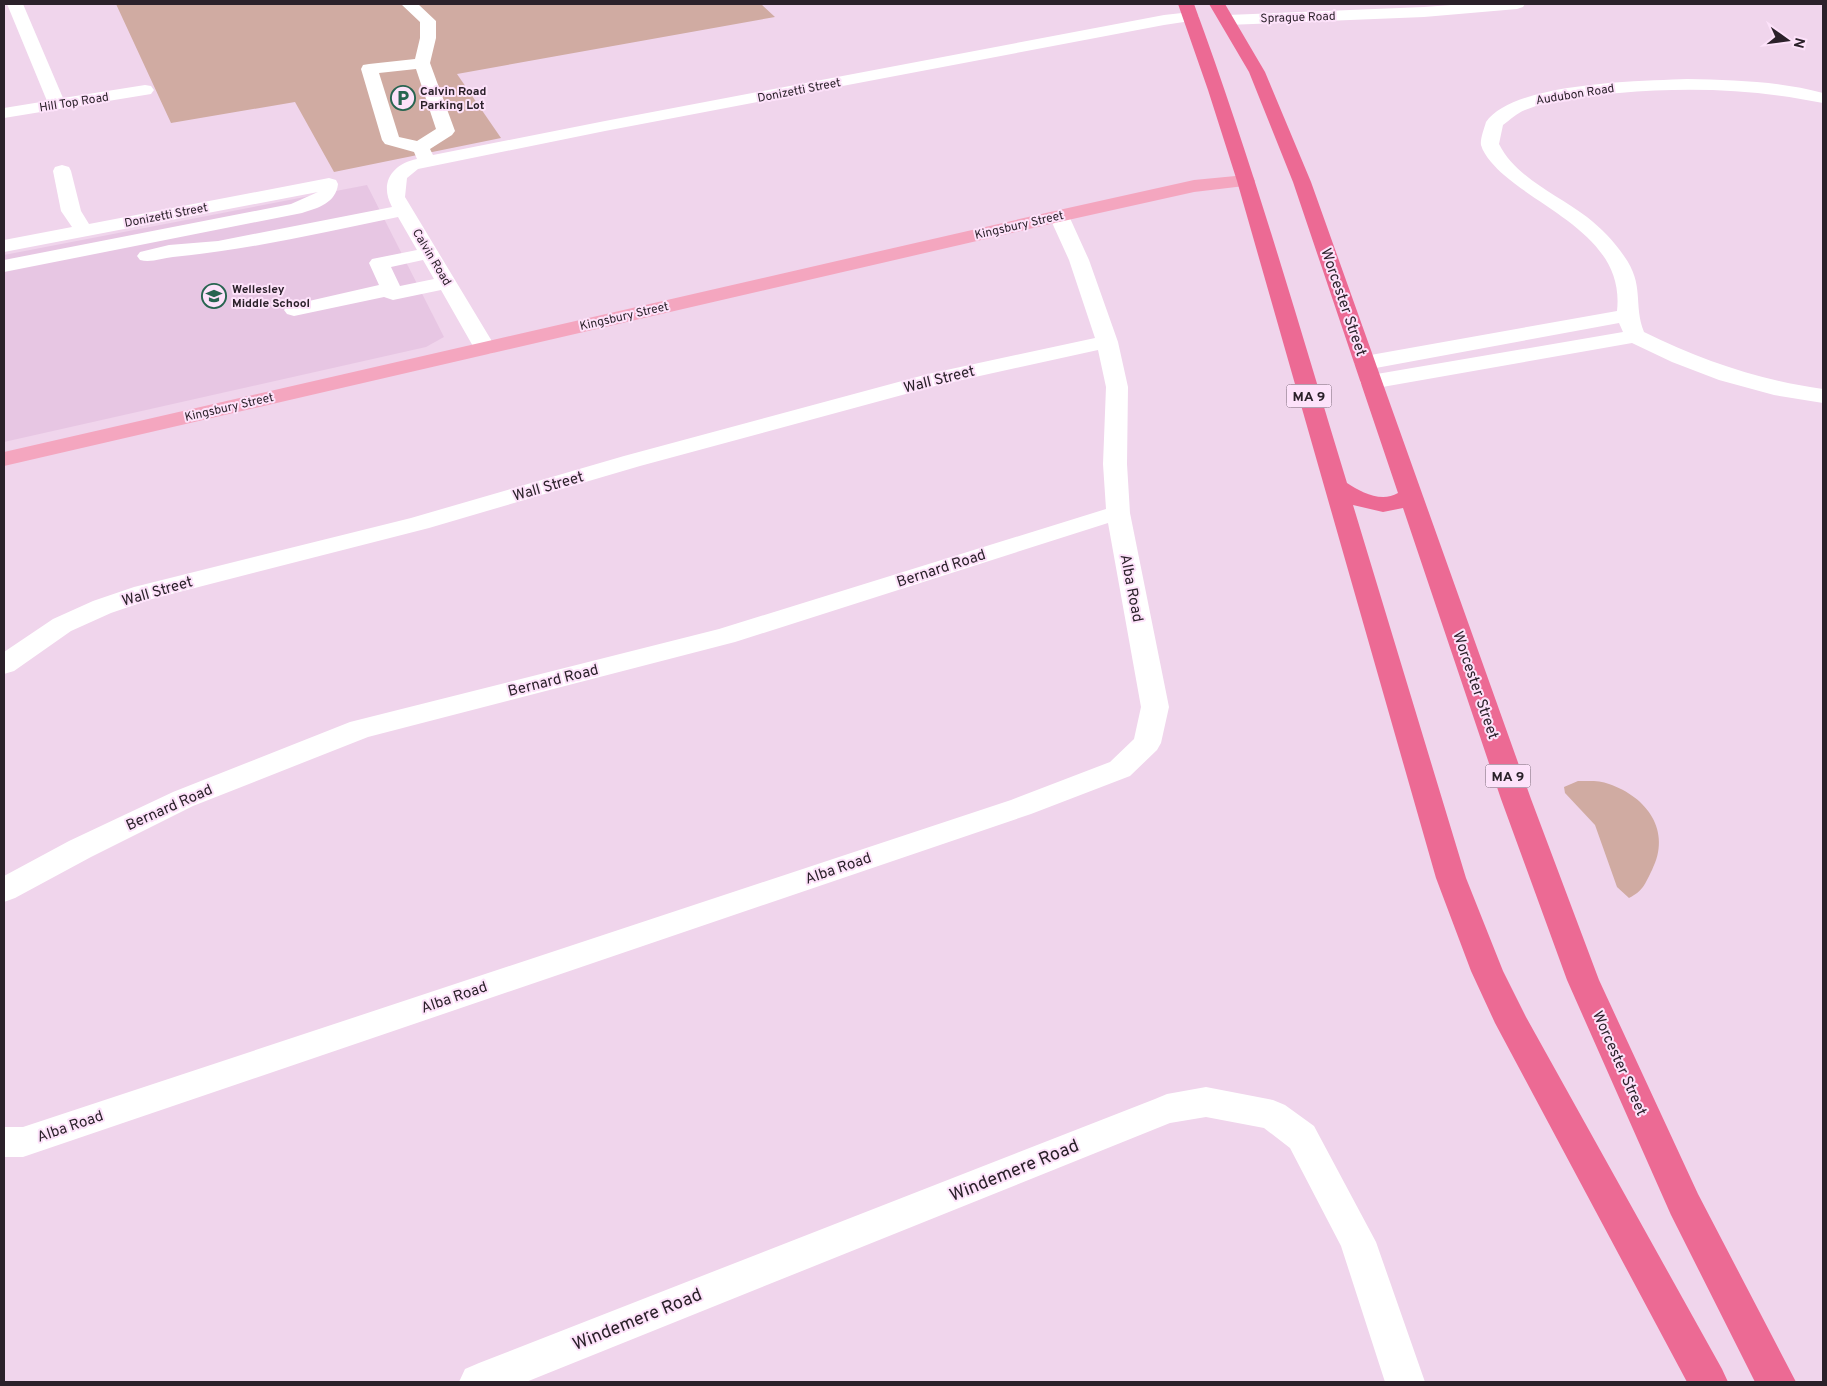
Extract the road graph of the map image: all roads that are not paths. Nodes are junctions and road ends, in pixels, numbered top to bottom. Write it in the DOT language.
graph roads {
  1 [pos="409,4"];
  2 [pos="1217,4"];
  3 [pos="1517,4"];
  4 [pos="16,5"];
  5 [pos="1188,10"];
  6 [pos="1228,20"];
  7 [pos="1217,52"];
  8 [pos="1247,54"];
  9 [pos="422,63"];
  10 [pos="145,90"];
  11 [pos="1823,98"];
  12 [pos="57,104"];
  13 [pos="4,113"];
  14 [pos="424,154"];
  15 [pos="408,168"];
  16 [pos="62,171"];
  17 [pos="1246,181"];
  18 [pos="404,210"];
  19 [pos="1059,216"];
  20 [pos="84,231"];
  21 [pos="4,246"];
  22 [pos="430,253"];
  23 [pos="4,266"];
  24 [pos="96,266"];
  25 [pos="447,282"];
  26 [pos="391,289"];
  27 [pos="294,310"];
  28 [pos="1628,314"];
  29 [pos="1636,336"];
  30 [pos="1107,342"];
  31 [pos="485,348"];
  32 [pos="1368,372"];
  33 [pos="1823,396"];
  34 [pos="4,459"];
  35 [pos="1335,486"];
  36 [pos="1411,496"];
  37 [pos="1118,513"];
  38 [pos="4,665"];
  39 [pos="4,890"];
  40 [pos="4,1142"];
  41 [pos="478,1382"];
  42 [pos="1405,1382"];
  43 [pos="1708,1382"];
  44 [pos="1776,1382"];
  1 -- 9 [label="street"];
  2 -- 6 [label="highway, Worcester Street / MA 9"];
  3 -- 6 [label="street, Sprague Road"];
  4 -- 12 [label="street"];
  5 -- 7 [label="highway, MA 9"];
  5 -- 14 [label="street, Donizetti Street"];
  6 -- 8 [label="highway, Worcester Street / MA 9"];
  7 -- 8 [label="highway"];
  7 -- 17 [label="highway, MA 9"];
  8 -- 32 [label="highway, Worcester Street / MA 9"];
  9 -- 14 [label="street"];
  9 -- 14 [label="street"];
  10 -- 12 [label="street, Hill Top Road"];
  11 -- 28 [label="street, Audubon Road"];
  12 -- 13 [label="street, Hill Top Road"];
  14 -- 15 [label="street, Donizetti Street"];
  15 -- 18 [label="street, Calvin Road"];
  16 -- 20 [label="street"];
  17 -- 19 [label="main road, Kingsbury Street"];
  17 -- 35 [label="highway, MA 9"];
  18 -- 22 [label="street, Calvin Road"];
  18 -- 24 [label="street"];
  19 -- 30 [label="street, Alba Road"];
  19 -- 31 [label="main road, Kingsbury Street"];
  20 -- 21 [label="street, Donizetti Street"];
  20 -- 23 [label="street, Donizetti Street"];
  22 -- 25 [label="street, Calvin Road"];
  22 -- 26 [label="street"];
  25 -- 26 [label="street"];
  25 -- 31 [label="street, Calvin Road"];
  26 -- 27 [label="street"];
  28 -- 29 [label="street, Audubon Road"];
  28 -- 32 [label="street"];
  29 -- 32 [label="street"];
  29 -- 33 [label="street"];
  30 -- 37 [label="street, Alba Road"];
  30 -- 38 [label="street, Wall Street"];
  31 -- 34 [label="main road, Kingsbury Street"];
  32 -- 36 [label="highway, Worcester Street / MA 9"];
  35 -- 36 [label="highway"];
  35 -- 43 [label="highway, MA 9"];
  36 -- 44 [label="highway, Worcester Street / MA 9"];
  37 -- 39 [label="street, Bernard Road"];
  37 -- 40 [label="street, Alba Road"];
  41 -- 42 [label="street, Windemere Road"];
}
